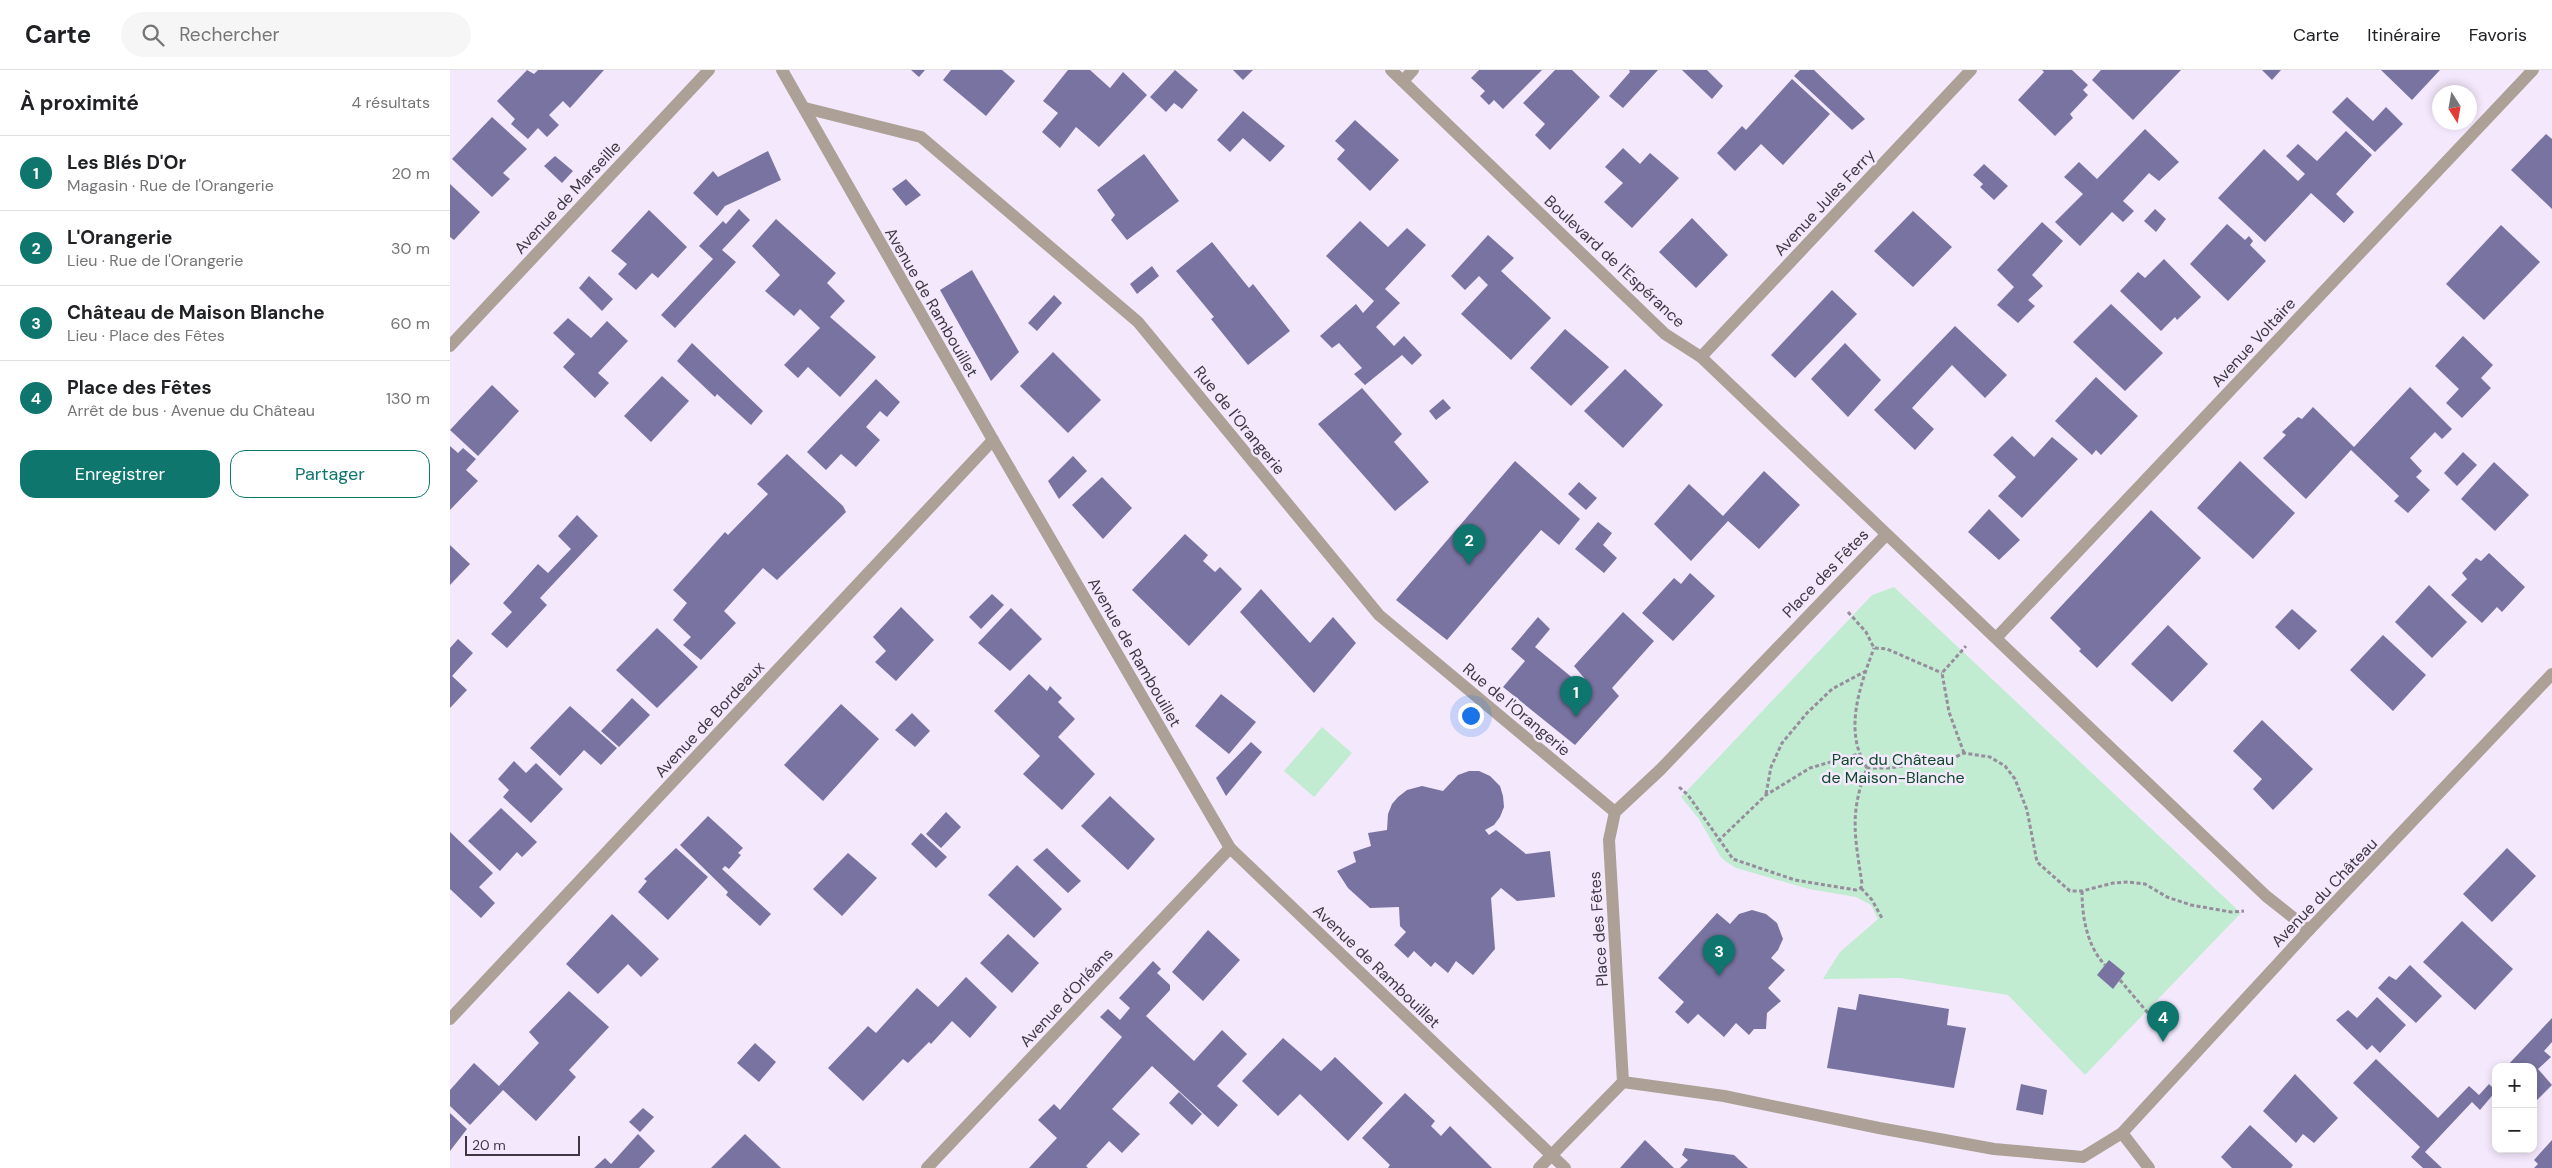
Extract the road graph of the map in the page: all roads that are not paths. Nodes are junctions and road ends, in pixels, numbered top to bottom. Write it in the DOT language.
graph roads {
  1 [pos="708,70"];
  2 [pos="782,70"];
  3 [pos="1391,70"];
  4 [pos="1413,70"];
  5 [pos="1971,70"];
  6 [pos="2533,70"];
  7 [pos="1403,81"];
  8 [pos="805,108"];
  9 [pos="450,346"];
  10 [pos="1701,357"];
  11 [pos="992,440"];
  12 [pos="1886,534"];
  13 [pos="1997,637"];
  14 [pos="2552,674"];
  15 [pos="1615,812"];
  16 [pos="1230,848"];
  17 [pos="2309,930"];
  18 [pos="450,1019"];
  19 [pos="1623,1082"];
  20 [pos="2122,1134"];
  21 [pos="1550,1155"];
  22 [pos="927,1168"];
  23 [pos="1539,1168"];
  24 [pos="1565,1168"];
  25 [pos="2150,1168"];
  1 -- 9 [label="street, Avenue de Marseille"];
  2 -- 8 [label="street, Avenue de Rambouillet"];
  3 -- 7 [label="street, Boulevard de l'Espérance"];
  4 -- 7 [label="street"];
  5 -- 10 [label="street, Avenue Jules Ferry"];
  6 -- 13 [label="street, Avenue Voltaire"];
  7 -- 10 [label="street, Boulevard de l'Espérance"];
  8 -- 11 [label="street, Avenue de Rambouillet"];
  8 -- 15 [label="street, Rue de l'Orangerie"];
  10 -- 12 [label="street, Boulevard de l'Espérance"];
  11 -- 16 [label="street, Avenue de Rambouillet"];
  11 -- 18 [label="street, Avenue de Bordeaux"];
  12 -- 13 [label="street, Place des Fêtes"];
  12 -- 15 [label="street, Place des Fêtes"];
  13 -- 17 [label="street, Place des Fêtes"];
  14 -- 17 [label="street, Avenue du Château"];
  15 -- 19 [label="street, Place des Fêtes"];
  16 -- 21 [label="street, Avenue de Rambouillet"];
  16 -- 22 [label="street, Avenue d'Orléans"];
  17 -- 20 [label="street, Avenue du Château"];
  19 -- 20 [label="street"];
  19 -- 21 [label="street"];
  20 -- 25 [label="street"];
  21 -- 23 [label="street"];
  21 -- 24 [label="street, Avenue de Rambouillet"];
}
